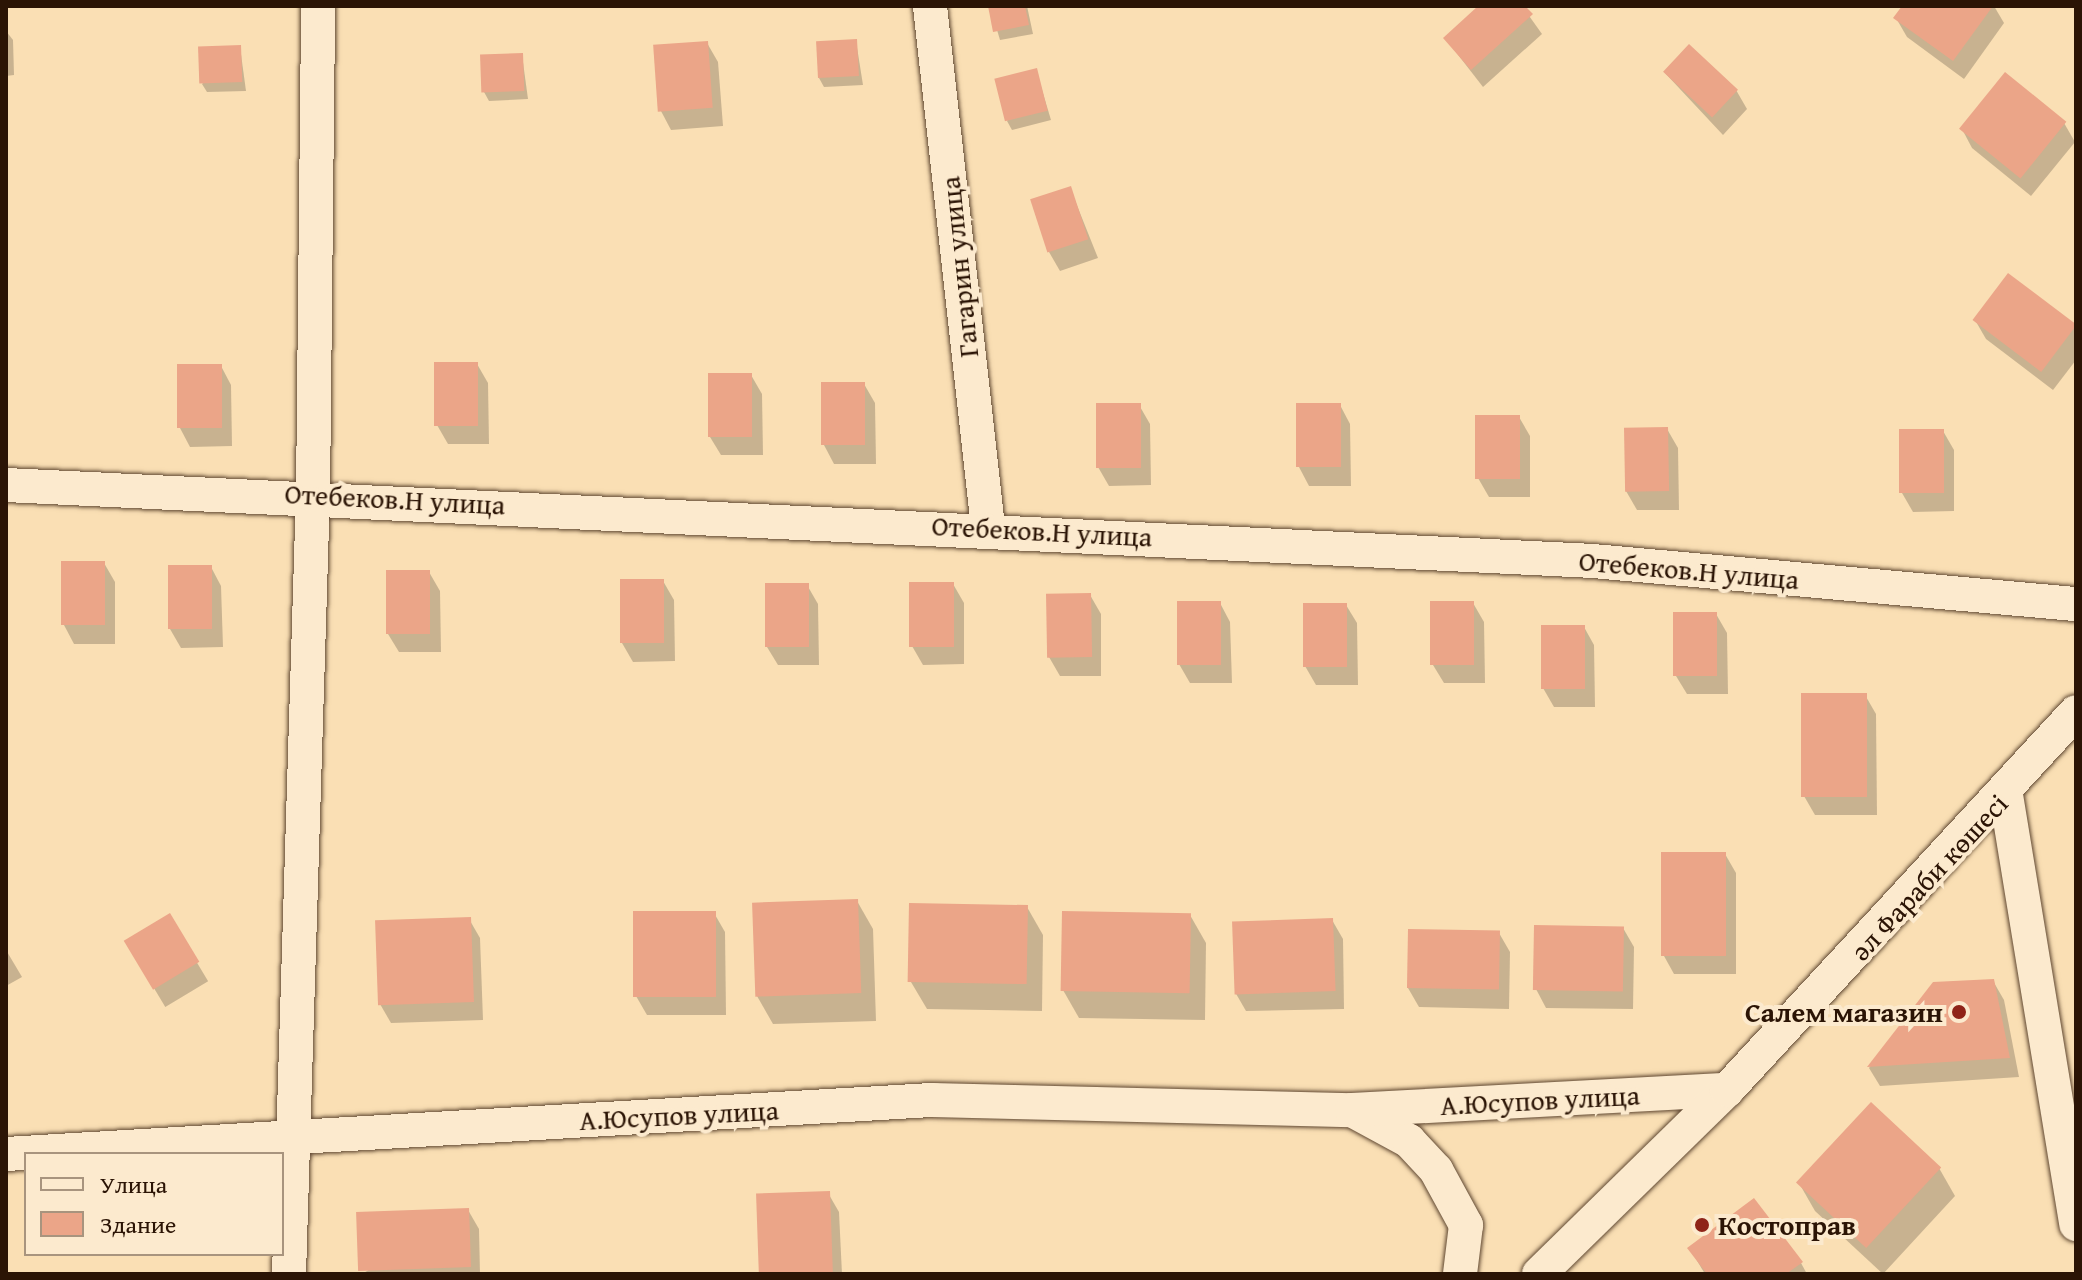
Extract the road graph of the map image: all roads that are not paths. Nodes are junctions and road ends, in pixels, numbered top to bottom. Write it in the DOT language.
graph roads {
  1 [pos="318,6"];
  2 [pos="930,6"];
  3 [pos="6,485"];
  4 [pos="313,495"];
  5 [pos="988,527"];
  6 [pos="2076,604"];
  7 [pos="2076,712"];
  8 [pos="2006,795"];
  9 [pos="2066,1088"];
  10 [pos="1727,1090"];
  11 [pos="1352,1110"];
  12 [pos="290,1137"];
  13 [pos="39,1152"];
  14 [pos="2076,1224"];
  15 [pos="289,1274"];
  16 [pos="1460,1274"];
  17 [pos="1539,1274"];
  1 -- 4 [label="street"];
  2 -- 5 [label="street, Гагарин улица"];
  3 -- 4 [label="street, Отебеков.Н улица"];
  4 -- 5 [label="street, Отебеков.Н улица"];
  4 -- 12 [label="street"];
  5 -- 6 [label="street, Отебеков.Н улица"];
  7 -- 8 [label="street, әл Фараби көшесі"];
  8 -- 9 [label="street"];
  8 -- 10 [label="street, әл Фараби көшесі"];
  9 -- 14 [label="street"];
  10 -- 11 [label="street, А.Юсупов улица"];
  10 -- 17 [label="street, әл Фараби көшесі"];
  11 -- 12 [label="street, А.Юсупов улица"];
  11 -- 16 [label="street, А.Юсупов улица"];
  12 -- 13 [label="street, А.Юсупов улица"];
  12 -- 15 [label="street"];
}
